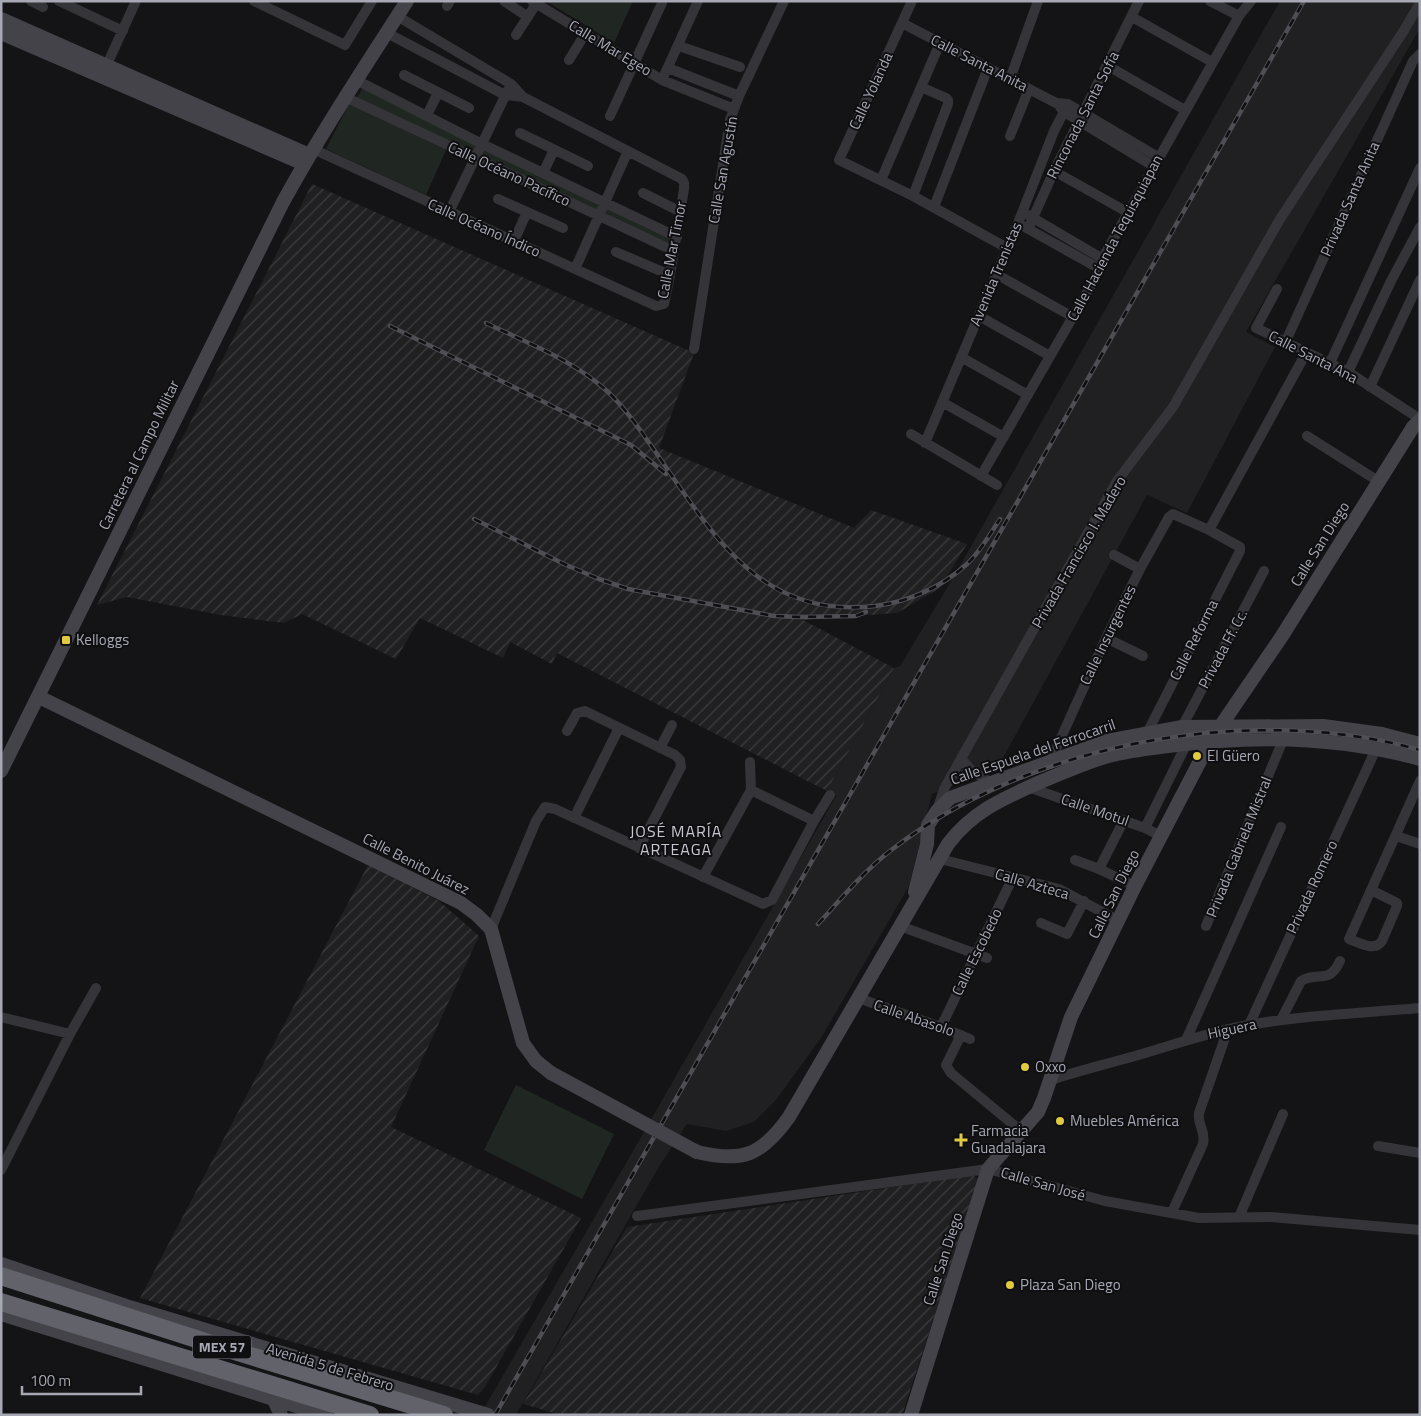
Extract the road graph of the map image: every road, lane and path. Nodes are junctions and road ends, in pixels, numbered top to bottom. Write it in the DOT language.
graph roads {
  1 [pos="31,1"];
  2 [pos="59,1"];
  3 [pos="136,1"];
  4 [pos="254,1"];
  5 [pos="372,1"];
  6 [pos="407,1"];
  7 [pos="504,1"];
  8 [pos="698,1"];
  9 [pos="784,1"];
  10 [pos="912,1"];
  11 [pos="1139,1"];
  12 [pos="1210,1"];
  13 [pos="1251,1"];
  14 [pos="534,2"];
  15 [pos="1036,2"];
  16 [pos="662,3"];
  17 [pos="1420,3"];
  18 [pos="76,5"];
  19 [pos="42,7"];
  20 [pos="398,16"];
  21 [pos="1240,16"];
  22 [pos="528,17"];
  23 [pos="1132,17"];
  24 [pos="1,19"];
  25 [pos="902,23"];
  26 [pos="123,31"];
  27 [pos="387,33"];
  28 [pos="1,34"];
  29 [pos="585,34"];
  30 [pos="516,35"];
  31 [pos="940,43"];
  32 [pos="679,46"];
  33 [pos="1418,55"];
  34 [pos="569,60"];
  35 [pos="634,62"];
  36 [pos="1212,62"];
  37 [pos="1108,66"];
  38 [pos="740,67"];
  39 [pos="668,68"];
  40 [pos="988,68"];
  41 [pos="104,71"];
  42 [pos="404,75"];
  43 [pos="1010,79"];
  44 [pos="356,80"];
  45 [pos="662,80"];
  46 [pos="511,84"];
  47 [pos="921,87"];
  48 [pos="1029,89"];
  49 [pos="438,93"];
  50 [pos="505,95"];
  51 [pos="739,96"];
  52 [pos="345,97"];
  53 [pos="523,97"];
  54 [pos="469,108"];
  55 [pos="1066,108"];
  56 [pos="734,109"];
  57 [pos="1185,110"];
  58 [pos="427,115"];
  59 [pos="610,116"];
  60 [pos="1081,117"];
  61 [pos="520,133"];
  62 [pos="1010,136"];
  63 [pos="482,144"];
  64 [pos="554,150"];
  65 [pos="628,151"];
  66 [pos="309,156"];
  67 [pos="475,159"];
  68 [pos="1156,161"];
  69 [pos="588,166"];
  70 [pos="1420,168"];
  71 [pos="1054,171"];
  72 [pos="543,173"];
  73 [pos="881,180"];
  74 [pos="643,193"];
  75 [pos="913,196"];
  76 [pos="498,199"];
  77 [pos="604,202"];
  78 [pos="934,207"];
  79 [pos="449,212"];
  80 [pos="527,212"];
  81 [pos="681,212"];
  82 [pos="1022,212"];
  83 [pos="1127,212"];
  84 [pos="598,215"];
  85 [pos="1033,218"];
  86 [pos="1018,223"];
  87 [pos="1420,227"];
  88 [pos="563,228"];
  89 [pos="1028,228"];
  90 [pos="677,237"];
  91 [pos="514,241"];
  92 [pos="1007,248"];
  93 [pos="674,251"];
  94 [pos="616,252"];
  95 [pos="1102,264"];
  96 [pos="575,269"];
  97 [pos="996,274"];
  98 [pos="670,275"];
  99 [pos="1420,280"];
  100 [pos="1277,289"];
  101 [pos="656,306"];
  102 [pos="979,316"];
  103 [pos="1073,317"];
  104 [pos="1285,343"];
  105 [pos="694,349"];
  106 [pos="1306,353"];
  107 [pos="961,356"];
  108 [pos="1050,356"];
  109 [pos="1330,363"];
  110 [pos="1348,372"];
  111 [pos="1370,387"];
  112 [pos="1028,395"];
  113 [pos="942,402"];
  114 [pos="1420,420"];
  115 [pos="911,434"];
  116 [pos="1307,436"];
  117 [pos="1004,437"];
  118 [pos="925,443"];
  119 [pos="982,476"];
  120 [pos="1378,481"];
  121 [pos="997,485"];
  122 [pos="1209,530"];
  123 [pos="1114,555"];
  124 [pos="1140,569"];
  125 [pos="1264,571"];
  126 [pos="1106,638"];
  127 [pos="1144,656"];
  128 [pos="39,697"];
  129 [pos="672,725"];
  130 [pos="1221,725"];
  131 [pos="1182,727"];
  132 [pos="619,728"];
  133 [pos="567,732"];
  134 [pos="1147,733"];
  135 [pos="1211,740"];
  136 [pos="1283,740"];
  137 [pos="1187,743"];
  138 [pos="1420,744"];
  139 [pos="660,748"];
  140 [pos="1376,749"];
  141 [pos="962,759"];
  142 [pos="1051,760"];
  143 [pos="1420,760"];
  144 [pos="750,762"];
  145 [pos="1,771"];
  146 [pos="1420,781"];
  147 [pos="991,783"];
  148 [pos="1028,787"];
  149 [pos="751,790"];
  150 [pos="830,795"];
  151 [pos="937,811"];
  152 [pos="574,818"];
  153 [pos="1124,820"];
  154 [pos="814,821"];
  155 [pos="1281,827"];
  156 [pos="1145,828"];
  157 [pos="1160,836"];
  158 [pos="1396,836"];
  159 [pos="1420,844"];
  160 [pos="639,848"];
  161 [pos="940,859"];
  162 [pos="1075,860"];
  163 [pos="1099,869"];
  164 [pos="703,878"];
  165 [pos="1013,878"];
  166 [pos="1135,886"];
  167 [pos="1371,890"];
  168 [pos="1084,901"];
  169 [pos="912,904"];
  170 [pos="1119,920"];
  171 [pos="1041,923"];
  172 [pos="900,926"];
  173 [pos="1206,926"];
  174 [pos="491,928"];
  175 [pos="975,955"];
  176 [pos="987,958"];
  177 [pos="1340,961"];
  178 [pos="96,988"];
  179 [pos="858,998"];
  180 [pos="1420,1008"];
  181 [pos="1,1017"];
  182 [pos="1281,1020"];
  183 [pos="1249,1025"];
  184 [pos="941,1027"];
  185 [pos="1228,1029"];
  186 [pos="70,1034"];
  187 [pos="1186,1040"];
  188 [pos="1051,1080"];
  189 [pos="1283,1114"];
  190 [pos="1021,1132"];
  191 [pos="1378,1146"];
  192 [pos="1420,1153"];
  193 [pos="988,1169"];
  194 [pos="1,1170"];
  195 [pos="1172,1212"];
  196 [pos="637,1216"];
  197 [pos="1239,1217"];
  198 [pos="1420,1230"];
  199 [pos="1,1264"];
  200 [pos="1,1276"];
  201 [pos="1,1303"];
  202 [pos="85,1303"];
  203 [pos="126,1306"];
  204 [pos="1,1314"];
  205 [pos="48,1328"];
  206 [pos="243,1341"];
  207 [pos="282,1365"];
  208 [pos="240,1375"];
  209 [pos="366,1391"];
  210 [pos="426,1396"];
  211 [pos="273,1398"];
  212 [pos="296,1406"];
  213 [pos="281,1415"];
  214 [pos="325,1415"];
  215 [pos="370,1415"];
  216 [pos="444,1415"];
  217 [pos="488,1415"];
  218 [pos="910,1415"];
  1 -- 19 [label="street"];
  2 -- 18 [label="street"];
  3 -- 26 [label="street"];
  4 -- 5 [label="street"];
  6 -- 20 [label="main road, Carretera al Campo Militar"];
  7 -- 22 [label="street"];
  8 -- 32 [label="street"];
  9 -- 51 [label="street, Calle San Agustín"];
  10 -- 25 [label="street, Calle Yolanda"];
  11 -- 23 [label="street, Rinconada Santa Sofía"];
  12 -- 21 [label="street"];
  13 -- 21 [label="street, Calle Hacienda Tequisquiapan"];
  14 -- 22 [label="street"];
  14 -- 29 [label="street, Calle Mar Egeo"];
  15 -- 43 [label="street"];
  16 -- 35 [label="street"];
  17 -- 141 [label="street, Privada Francisco I. Madero"];
  18 -- 26 [label="street"];
  20 -- 27 [label="main road, Carretera al Campo Militar"];
  20 -- 46 [label="street"];
  21 -- 36 [label="street, Calle Hacienda Tequisquiapan"];
  22 -- 30 [label="street"];
  23 -- 36 [label="street"];
  23 -- 37 [label="street, Rinconada Santa Sofía"];
  24 -- 41 [label="main road"];
  25 -- 31 [label="street, Calle Santa Anita"];
  25 -- 73 [label="street, Calle Yolanda"];
  26 -- 41 [label="street"];
  27 -- 44 [label="main road, Carretera al Campo Militar"];
  27 -- 50 [label="street"];
  28 -- 41 [label="main road"];
  29 -- 34 [label="street"];
  29 -- 35 [label="street, Calle Mar Egeo"];
  31 -- 40 [label="street, Calle Santa Anita"];
  31 -- 47 [label="street"];
  32 -- 38 [label="street"];
  32 -- 39 [label="street"];
  33 -- 104 [label="street, Privada Santa Anita"];
  35 -- 45 [label="street, Calle Mar Egeo"];
  35 -- 59 [label="street"];
  36 -- 57 [label="street, Calle Hacienda Tequisquiapan"];
  37 -- 57 [label="street"];
  37 -- 60 [label="street, Rinconada Santa Sofía"];
  39 -- 45 [label="street"];
  39 -- 51 [label="street"];
  40 -- 43 [label="street, Calle Santa Anita"];
  40 -- 78 [label="street"];
  41 -- 66 [label="main road"];
  42 -- 49 [label="street"];
  43 -- 48 [label="street, Calle Santa Anita"];
  44 -- 52 [label="main road, Carretera al Campo Militar"];
  44 -- 58 [label="street, Calle Océano Pacífico"];
  45 -- 56 [label="street, Calle Mar Egeo"];
  46 -- 50 [label="street"];
  46 -- 53 [label="street"];
  47 -- 73 [label="street"];
  47 -- 75 [label="street"];
  48 -- 55 [label="street, Calle Santa Anita"];
  48 -- 62 [label="street"];
  49 -- 54 [label="street"];
  49 -- 58 [label="street"];
  50 -- 53 [label="street"];
  50 -- 63 [label="street"];
  51 -- 56 [label="street, Calle San Agustín"];
  52 -- 66 [label="main road, Carretera al Campo Militar"];
  52 -- 67 [label="street, Calle Océano Pacífico"];
  53 -- 65 [label="street"];
  55 -- 60 [label="street, Calle Santa Anita"];
  55 -- 82 [label="street, Avenida Trenistas"];
  56 -- 105 [label="street, Calle San Agustín"];
  57 -- 68 [label="street, Calle Hacienda Tequisquiapan"];
  58 -- 63 [label="street, Calle Océano Pacífico"];
  60 -- 68 [label="street, Calle Santa Anita"];
  60 -- 71 [label="street, Rinconada Santa Sofía"];
  61 -- 64 [label="street"];
  63 -- 67 [label="street"];
  63 -- 72 [label="street, Calle Océano Pacífico"];
  64 -- 69 [label="street"];
  64 -- 72 [label="street"];
  65 -- 77 [label="street"];
  65 -- 81 [label="street, Calle Mar Timor"];
  66 -- 79 [label="street, Calle Océano Índico"];
  66 -- 128 [label="main road, Carretera al Campo Militar"];
  67 -- 79 [label="street"];
  67 -- 84 [label="street, Calle Océano Pacífico"];
  68 -- 83 [label="street, Calle Hacienda Tequisquiapan"];
  70 -- 109 [label="street"];
  71 -- 83 [label="street"];
  71 -- 85 [label="street, Rinconada Santa Sofía"];
  72 -- 77 [label="street, Calle Océano Pacífico"];
  73 -- 75 [label="street"];
  74 -- 81 [label="street"];
  75 -- 78 [label="street"];
  76 -- 80 [label="street"];
  77 -- 84 [label="street"];
  77 -- 90 [label="street, Calle Océano Pacífico"];
  78 -- 92 [label="street"];
  79 -- 91 [label="street, Calle Océano Índico"];
  80 -- 88 [label="street"];
  80 -- 91 [label="street"];
  81 -- 90 [label="street, Calle Mar Timor"];
  82 -- 85 [label="street"];
  82 -- 86 [label="street, Avenida Trenistas"];
  83 -- 95 [label="street, Calle Hacienda Tequisquiapan"];
  84 -- 93 [label="street, Calle Océano Pacífico"];
  84 -- 96 [label="street"];
  85 -- 89 [label="street, Rinconada Santa Sofía"];
  85 -- 95 [label="street"];
  86 -- 89 [label="street"];
  86 -- 92 [label="street, Avenida Trenistas"];
  87 -- 110 [label="street"];
  89 -- 95 [label="street"];
  90 -- 93 [label="street, Calle Mar Timor"];
  91 -- 96 [label="street, Calle Océano Índico"];
  92 -- 97 [label="street, Avenida Trenistas"];
  93 -- 98 [label="street, Calle Mar Timor"];
  94 -- 98 [label="street"];
  95 -- 103 [label="street, Calle Hacienda Tequisquiapan"];
  96 -- 101 [label="street, Calle Océano Índico"];
  97 -- 102 [label="street, Avenida Trenistas"];
  97 -- 103 [label="street"];
  98 -- 101 [label="street, Calle Mar Timor"];
  99 -- 111 [label="street"];
  100 -- 104 [label="street, Calle Santa Ana"];
  102 -- 107 [label="street, Avenida Trenistas"];
  102 -- 108 [label="street"];
  103 -- 108 [label="street, Calle Hacienda Tequisquiapan"];
  104 -- 106 [label="street, Calle Santa Ana"];
  106 -- 109 [label="street, Calle Santa Ana"];
  106 -- 122 [label="street"];
  107 -- 112 [label="street"];
  107 -- 113 [label="street, Avenida Trenistas"];
  108 -- 112 [label="street, Calle Hacienda Tequisquiapan"];
  109 -- 110 [label="street, Calle Santa Ana"];
  110 -- 111 [label="street, Calle Santa Ana"];
  111 -- 114 [label="street, Calle Santa Ana"];
  112 -- 117 [label="street, Calle Hacienda Tequisquiapan"];
  113 -- 117 [label="street"];
  113 -- 118 [label="street, Avenida Trenistas"];
  114 -- 120 [label="main road, Calle San Diego"];
  115 -- 118 [label="street"];
  116 -- 120 [label="street"];
  117 -- 119 [label="street, Calle Hacienda Tequisquiapan"];
  118 -- 119 [label="street"];
  119 -- 121 [label="street"];
  120 -- 130 [label="main road, Calle San Diego"];
  122 -- 124 [label="street, Calle Insurgentes"];
  122 -- 134 [label="street, Calle Reforma"];
  123 -- 124 [label="street"];
  124 -- 126 [label="street, Calle Insurgentes"];
  125 -- 131 [label="street, Privada Ff. Cc."];
  126 -- 127 [label="street"];
  126 -- 142 [label="street, Calle Insurgentes"];
  128 -- 145 [label="main road, Carretera al Campo Militar"];
  128 -- 174 [label="main road, Calle Benito Juárez"];
  129 -- 139 [label="street"];
  130 -- 131 [label="main road, Calle Espuela del Ferrocarril"];
  130 -- 135 [label="main road, Calle San Diego"];
  130 -- 138 [label="main road, Calle Espuela del Ferrocarril"];
  131 -- 134 [label="main road, Calle Espuela del Ferrocarril"];
  132 -- 133 [label="street"];
  132 -- 139 [label="street"];
  132 -- 152 [label="street"];
  134 -- 142 [label="main road, Calle Espuela del Ferrocarril"];
  135 -- 136 [label="main road, Calle Espuela del Ferrocarril"];
  135 -- 137 [label="main road, Calle Espuela del Ferrocarril"];
  135 -- 157 [label="main road, Calle San Diego"];
  136 -- 140 [label="main road, Calle Espuela del Ferrocarril"];
  136 -- 173 [label="street, Privada Gabriela Mistral"];
  137 -- 148 [label="main road, Calle Espuela del Ferrocarril"];
  137 -- 156 [label="street"];
  139 -- 160 [label="street"];
  140 -- 143 [label="main road, Calle Espuela del Ferrocarril"];
  140 -- 183 [label="street, Privada Romero"];
  141 -- 147 [label="street"];
  141 -- 151 [label="street, Privada Francisco I. Madero"];
  142 -- 147 [label="main road, Calle Espuela del Ferrocarril"];
  144 -- 149 [label="street"];
  146 -- 158 [label="street"];
  147 -- 151 [label="main road, Calle Espuela del Ferrocarril"];
  148 -- 153 [label="street, Calle Motul"];
  148 -- 161 [label="main road, Calle Espuela del Ferrocarril"];
  149 -- 154 [label="street"];
  149 -- 164 [label="street"];
  150 -- 154 [label="street"];
  151 -- 169 [label="main road, Calle Espuela del Ferrocarril"];
  152 -- 160 [label="street"];
  152 -- 174 [label="street"];
  153 -- 156 [label="street, Calle Motul"];
  153 -- 163 [label="street"];
  154 -- 164 [label="street"];
  155 -- 187 [label="street"];
  156 -- 157 [label="street, Calle Motul"];
  157 -- 166 [label="main road, Calle San Diego"];
  158 -- 159 [label="street"];
  158 -- 167 [label="street"];
  160 -- 164 [label="street"];
  161 -- 165 [label="street, Calle Azteca"];
  161 -- 169 [label="main road, Calle Espuela del Ferrocarril"];
  162 -- 163 [label="street"];
  163 -- 166 [label="street"];
  165 -- 168 [label="street, Calle Azteca"];
  165 -- 175 [label="street, Calle Escobedo"];
  166 -- 170 [label="main road, Calle San Diego"];
  167 -- 167 [label="street"];
  168 -- 170 [label="street, Calle Azteca"];
  168 -- 171 [label="street"];
  169 -- 172 [label="main road, Calle Espuela del Ferrocarril"];
  170 -- 188 [label="main road, Calle San Diego"];
  172 -- 175 [label="street"];
  172 -- 179 [label="main road, Calle Espuela del Ferrocarril"];
  174 -- 179 [label="main road, Calle Espuela del Ferrocarril, bridge"];
  175 -- 176 [label="street"];
  175 -- 184 [label="street, Calle Escobedo"];
  177 -- 182 [label="street"];
  178 -- 186 [label="street"];
  179 -- 184 [label="street, Calle Abasolo"];
  180 -- 182 [label="street, Higuera"];
  181 -- 186 [label="street"];
  182 -- 183 [label="street, Higuera"];
  183 -- 185 [label="street, Higuera"];
  184 -- 190 [label="street, Calle Abasolo"];
  185 -- 187 [label="street, Higuera"];
  185 -- 195 [label="street"];
  186 -- 194 [label="street"];
  187 -- 188 [label="street, Higuera"];
  188 -- 190 [label="main road, Calle San Diego"];
  189 -- 197 [label="street"];
  190 -- 193 [label="main road, Calle San Diego"];
  191 -- 192 [label="street"];
  193 -- 195 [label="street, Calle San José"];
  193 -- 196 [label="street, Calle San José"];
  193 -- 218 [label="main road, Calle San Diego"];
  195 -- 197 [label="street, Calle San José"];
  197 -- 198 [label="street, Calle San José"];
  199 -- 203 [label="main road, Avenida 5 de Febrero"];
  200 -- 202 [label="highway, Avenida 5 de Febrero / MEX 57"];
  201 -- 205 [label="highway"];
  201 -- 208 [label="highway, MEX 57"];
  202 -- 203 [label="highway"];
  202 -- 207 [label="highway, Avenida 5 de Febrero / MEX 57"];
  203 -- 206 [label="main road, Avenida 5 de Febrero"];
  204 -- 205 [label="main road"];
  205 -- 211 [label="main road"];
  206 -- 207 [label="highway"];
  206 -- 210 [label="main road, Avenida 5 de Febrero"];
  207 -- 209 [label="highway, Avenida 5 de Febrero / MEX 57"];
  208 -- 212 [label="highway"];
  208 -- 215 [label="highway, MEX 57"];
  209 -- 210 [label="highway"];
  209 -- 216 [label="highway, Avenida 5 de Febrero / MEX 57"];
  210 -- 217 [label="main road, Avenida 5 de Febrero"];
  211 -- 212 [label="main road"];
  211 -- 213 [label="main road"];
  212 -- 214 [label="main road"];
}
